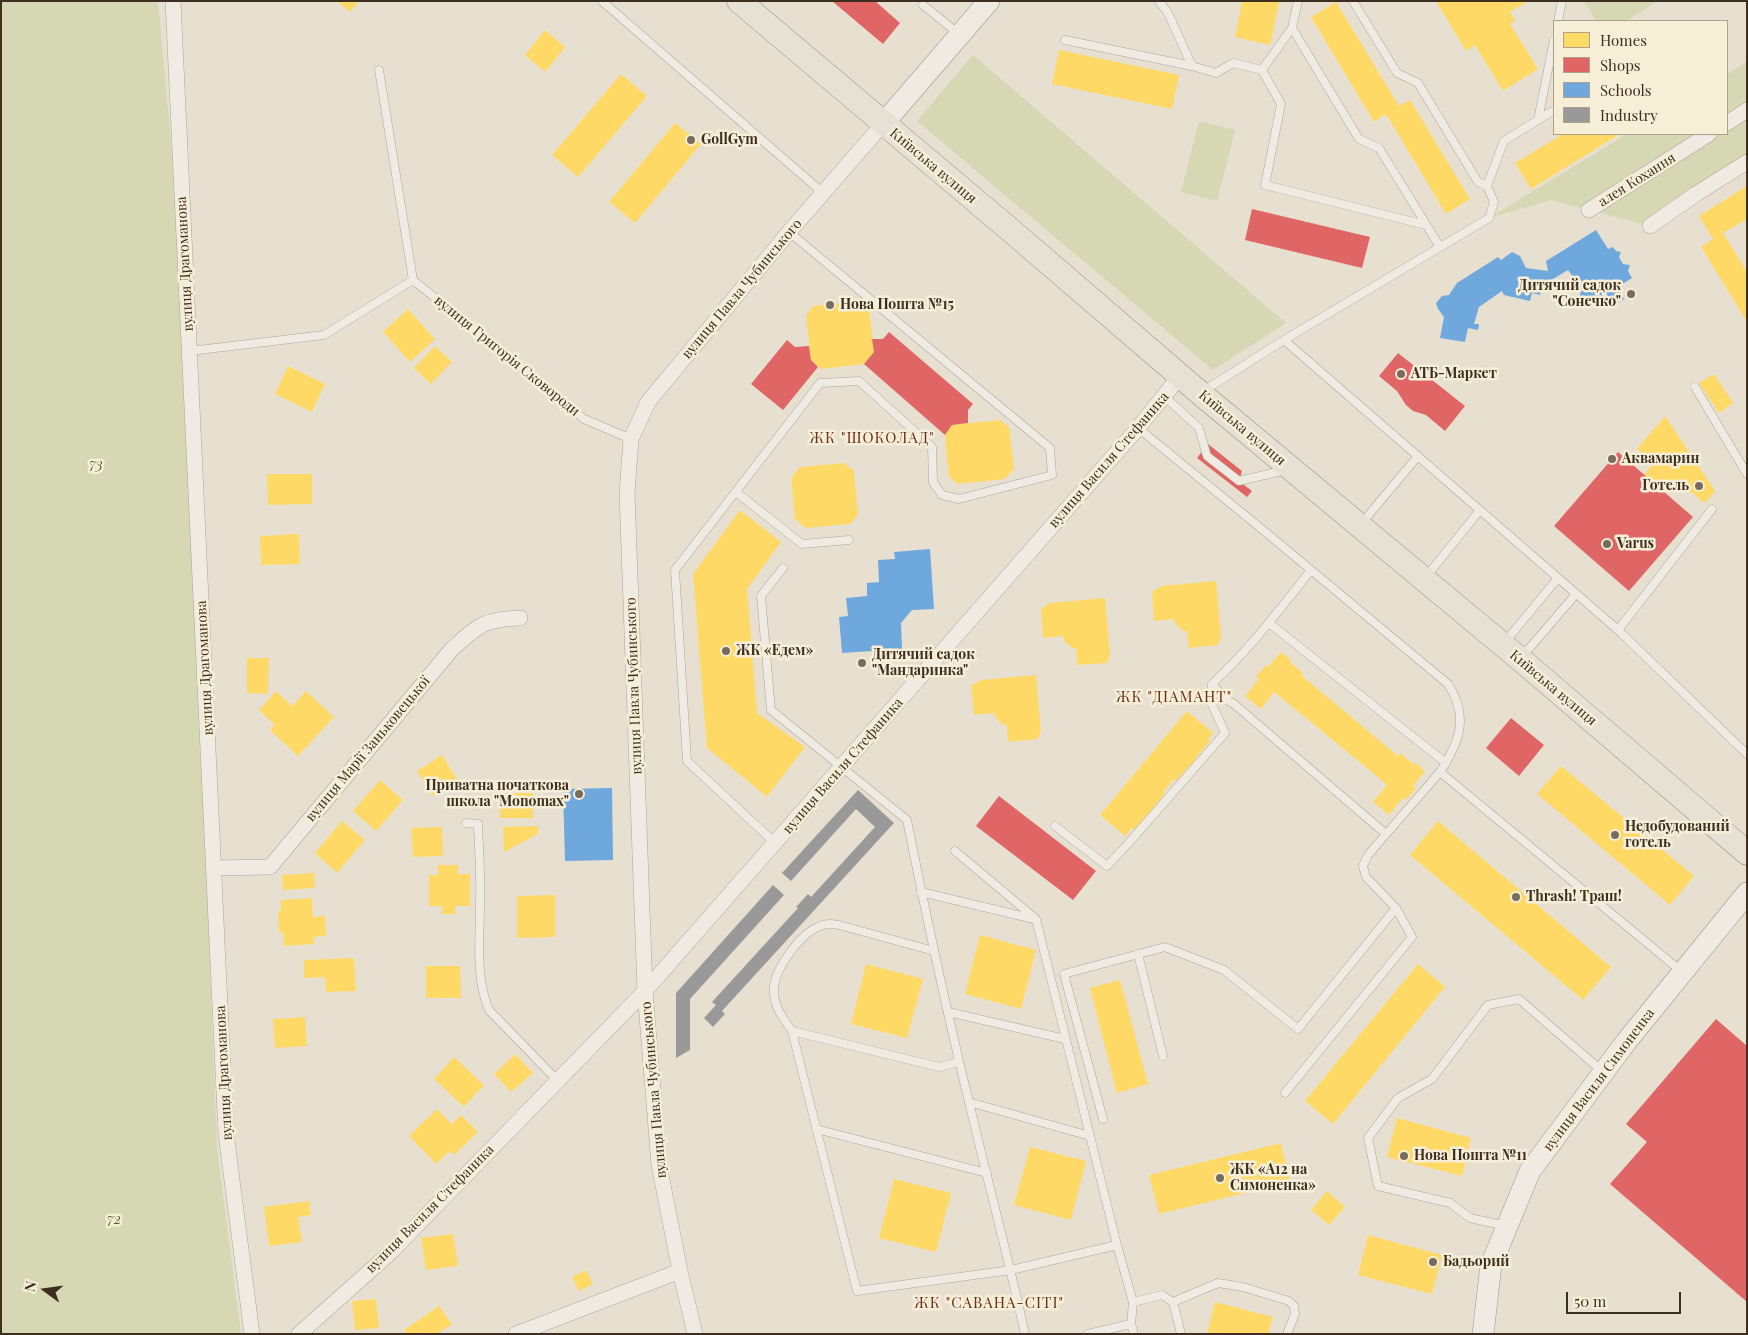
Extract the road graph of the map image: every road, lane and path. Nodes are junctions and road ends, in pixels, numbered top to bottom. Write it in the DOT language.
graph roads {
  1 [pos="173,1"];
  2 [pos="602,1"];
  3 [pos="739,1"];
  4 [pos="989,1"];
  5 [pos="1159,1"];
  6 [pos="1298,1"];
  7 [pos="1353,1"];
  8 [pos="1562,1"];
  9 [pos="923,5"];
  10 [pos="1558,20"];
  11 [pos="1292,28"];
  12 [pos="961,35"];
  13 [pos="1065,40"];
  14 [pos="1553,45"];
  15 [pos="1192,66"];
  16 [pos="379,70"];
  17 [pos="1262,70"];
  18 [pos="1747,110"];
  19 [pos="1553,111"];
  20 [pos="1538,120"];
  21 [pos="1728,122"];
  22 [pos="884,124"];
  23 [pos="1707,135"];
  24 [pos="1747,162"];
  25 [pos="1487,186"];
  26 [pos="823,194"];
  27 [pos="1589,210"];
  28 [pos="1426,225"];
  29 [pos="1650,226"];
  30 [pos="789,232"];
  31 [pos="1440,247"];
  32 [pos="413,280"];
  33 [pos="1284,340"];
  34 [pos="190,351"];
  35 [pos="1180,376"];
  36 [pos="1695,388"];
  37 [pos="1200,393"];
  38 [pos="1164,396"];
  39 [pos="1138,428"];
  40 [pos="631,439"];
  41 [pos="1418,456"];
  42 [pos="1291,469"];
  43 [pos="1747,474"];
  44 [pos="736,492"];
  45 [pos="1712,509"];
  46 [pos="1480,510"];
  47 [pos="1359,526"];
  48 [pos="849,540"];
  49 [pos="783,568"];
  50 [pos="1312,570"];
  51 [pos="1558,578"];
  52 [pos="1424,579"];
  53 [pos="1576,594"];
  54 [pos="520,618"];
  55 [pos="1269,623"];
  56 [pos="1618,630"];
  57 [pos="1511,652"];
  58 [pos="1212,684"];
  59 [pos="1747,754"];
  60 [pos="1446,763"];
  61 [pos="842,767"];
  62 [pos="1440,772"];
  63 [pos="466,822"];
  64 [pos="1055,826"];
  65 [pos="1386,834"];
  66 [pos="775,843"];
  67 [pos="955,851"];
  68 [pos="1747,853"];
  69 [pos="214,868"];
  70 [pos="921,892"];
  71 [pos="1747,893"];
  72 [pos="1396,908"];
  73 [pos="1036,920"];
  74 [pos="934,952"];
  75 [pos="1138,954"];
  76 [pos="1683,973"];
  77 [pos="645,991"];
  78 [pos="948,1012"];
  79 [pos="792,1031"];
  80 [pos="1065,1039"];
  81 [pos="1163,1056"];
  82 [pos="959,1062"];
  83 [pos="1603,1073"];
  84 [pos="557,1080"];
  85 [pos="1285,1093"];
  86 [pos="969,1102"];
  87 [pos="1103,1120"];
  88 [pos="816,1130"];
  89 [pos="1090,1136"];
  90 [pos="987,1173"];
  91 [pos="1507,1226"];
  92 [pos="1117,1245"];
  93 [pos="1011,1270"];
  94 [pos="680,1271"];
  95 [pos="1133,1302"];
  96 [pos="1173,1302"];
  97 [pos="1131,1324"];
  98 [pos="552,1327"];
  99 [pos="252,1334"];
  100 [pos="299,1334"];
  101 [pos="516,1334"];
  102 [pos="695,1334"];
  103 [pos="1026,1334"];
  104 [pos="1088,1334"];
  105 [pos="1134,1334"];
  106 [pos="1181,1334"];
  107 [pos="1286,1334"];
  108 [pos="1483,1334"];
  1 -- 34 [label="street, вулиця Драгоманова"];
  2 -- 26 [label="lane"];
  3 -- 22 [label="main road, Київська вулиця"];
  4 -- 12 [label="street"];
  5 -- 15 [label="lane"];
  6 -- 11 [label="lane"];
  7 -- 25 [label="lane"];
  8 -- 10 [label="lane"];
  9 -- 12 [label="lane"];
  11 -- 17 [label="lane"];
  11 -- 28 [label="lane"];
  12 -- 22 [label="street"];
  13 -- 15 [label="lane"];
  14 -- 20 [label="lane"];
  15 -- 17 [label="lane"];
  16 -- 32 [label="lane"];
  17 -- 28 [label="lane"];
  18 -- 21 [label="street"];
  19 -- 20 [label="lane"];
  20 -- 25 [label="lane"];
  22 -- 26 [label="street, вулиця Павла Чубинського"];
  22 -- 35 [label="main road, Київська вулиця"];
  23 -- 27 [label="street, алея Кохання"];
  24 -- 29 [label="street"];
  25 -- 31 [label="lane"];
  26 -- 30 [label="street, вулиця Павла Чубинського"];
  28 -- 31 [label="lane"];
  30 -- 40 [label="street, вулиця Павла Чубинського"];
  30 -- 44 [label="lane"];
  31 -- 33 [label="lane"];
  32 -- 34 [label="lane"];
  32 -- 40 [label="lane, вулиця Григорія Сковороди"];
  33 -- 37 [label="lane"];
  33 -- 41 [label="lane"];
  34 -- 69 [label="street, вулиця Драгоманова"];
  35 -- 37 [label="main road, Київська вулиця"];
  35 -- 38 [label="street, вулиця Василя Стефаника"];
  36 -- 43 [label="lane"];
  37 -- 42 [label="main road, Київська вулиця"];
  38 -- 39 [label="street, вулиця Василя Стефаника"];
  38 -- 42 [label="lane"];
  39 -- 50 [label="lane"];
  39 -- 61 [label="street, вулиця Василя Стефаника"];
  40 -- 77 [label="street, вулиця Павла Чубинського"];
  41 -- 46 [label="lane"];
  41 -- 47 [label="lane"];
  42 -- 47 [label="main road, Київська вулиця"];
  44 -- 48 [label="lane"];
  44 -- 66 [label="lane"];
  45 -- 56 [label="lane"];
  46 -- 51 [label="lane"];
  46 -- 52 [label="lane"];
  47 -- 52 [label="main road, Київська вулиця"];
  49 -- 61 [label="lane"];
  50 -- 55 [label="lane"];
  50 -- 60 [label="lane"];
  51 -- 53 [label="lane"];
  51 -- 57 [label="lane"];
  52 -- 57 [label="main road, Київська вулиця"];
  53 -- 56 [label="lane"];
  53 -- 57 [label="lane"];
  54 -- 69 [label="street, вулиця Марії Заньковецької"];
  55 -- 58 [label="lane"];
  55 -- 60 [label="lane"];
  56 -- 59 [label="lane"];
  57 -- 68 [label="main road, Київська вулиця"];
  58 -- 64 [label="lane"];
  58 -- 65 [label="lane"];
  60 -- 62 [label="lane"];
  61 -- 66 [label="street, вулиця Василя Стефаника"];
  61 -- 70 [label="lane"];
  62 -- 65 [label="lane"];
  62 -- 76 [label="lane"];
  63 -- 84 [label="lane"];
  65 -- 72 [label="lane"];
  66 -- 77 [label="street, вулиця Василя Стефаника"];
  67 -- 73 [label="lane"];
  69 -- 99 [label="street, вулиця Драгоманова"];
  70 -- 73 [label="lane"];
  70 -- 74 [label="lane"];
  71 -- 76 [label="street, вулиця Василя Симоненка"];
  72 -- 75 [label="lane"];
  72 -- 85 [label="lane"];
  73 -- 80 [label="lane"];
  74 -- 78 [label="lane"];
  74 -- 79 [label="lane"];
  75 -- 81 [label="lane"];
  75 -- 87 [label="lane"];
  76 -- 83 [label="street, вулиця Василя Симоненка"];
  77 -- 84 [label="street, вулиця Василя Стефаника"];
  77 -- 94 [label="street, вулиця Павла Чубинського"];
  78 -- 80 [label="lane"];
  78 -- 82 [label="lane"];
  79 -- 82 [label="lane"];
  79 -- 88 [label="lane"];
  80 -- 89 [label="lane"];
  82 -- 86 [label="lane"];
  83 -- 91 [label="street, вулиця Василя Симоненка"];
  83 -- 91 [label="lane"];
  84 -- 100 [label="street, вулиця Василя Стефаника"];
  86 -- 89 [label="lane"];
  86 -- 90 [label="lane"];
  88 -- 90 [label="lane"];
  88 -- 93 [label="lane"];
  89 -- 92 [label="lane"];
  90 -- 93 [label="lane"];
  91 -- 108 [label="street, вулиця Василя Симоненка"];
  92 -- 93 [label="lane"];
  92 -- 95 [label="lane"];
  93 -- 103 [label="lane"];
  94 -- 98 [label="street"];
  94 -- 102 [label="street, вулиця Павла Чубинського"];
  95 -- 96 [label="lane"];
  95 -- 97 [label="lane"];
  96 -- 106 [label="lane"];
  96 -- 107 [label="lane"];
  97 -- 104 [label="lane"];
  97 -- 105 [label="lane"];
  98 -- 101 [label="street"];
}
